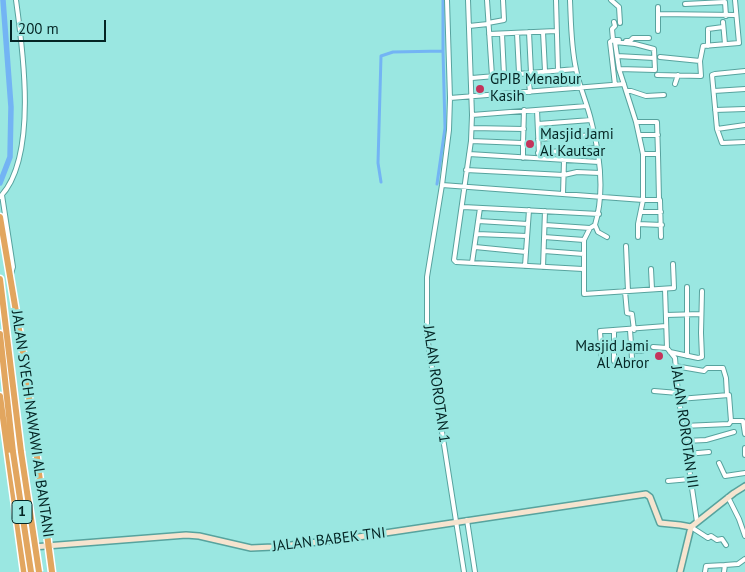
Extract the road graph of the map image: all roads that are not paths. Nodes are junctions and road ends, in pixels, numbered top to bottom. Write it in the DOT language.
graph roads {
  1 [pos="16,0"];
  2 [pos="447,0"];
  3 [pos="468,0"];
  4 [pos="487,0"];
  5 [pos="504,0"];
  6 [pos="556,0"];
  7 [pos="570,0"];
  8 [pos="611,0"];
  9 [pos="735,0"];
  10 [pos="685,4"];
  11 [pos="658,7"];
  12 [pos="658,14"];
  13 [pos="736,15"];
  14 [pos="726,16"];
  15 [pos="614,22"];
  16 [pos="488,23"];
  17 [pos="620,23"];
  18 [pos="745,25"];
  19 [pos="468,26"];
  20 [pos="738,26"];
  21 [pos="556,31"];
  22 [pos="658,31"];
  23 [pos="530,32"];
  24 [pos="543,32"];
  25 [pos="517,33"];
  26 [pos="489,34"];
  27 [pos="502,34"];
  28 [pos="649,38"];
  29 [pos="613,40"];
  30 [pos="725,44"];
  31 [pos="708,46"];
  32 [pos="617,56"];
  33 [pos="660,57"];
  34 [pos="654,58"];
  35 [pos="700,61"];
  36 [pos="576,69"];
  37 [pos="558,70"];
  38 [pos="619,70"];
  39 [pos="545,71"];
  40 [pos="745,71"];
  41 [pos="518,73"];
  42 [pos="530,73"];
  43 [pos="504,74"];
  44 [pos="657,75"];
  45 [pos="678,75"];
  46 [pos="492,76"];
  47 [pos="472,78"];
  48 [pos="624,84"];
  49 [pos="675,84"];
  50 [pos="615,85"];
  51 [pos="581,88"];
  52 [pos="745,88"];
  53 [pos="626,91"];
  54 [pos="530,92"];
  55 [pos="714,92"];
  56 [pos="664,95"];
  57 [pos="471,97"];
  58 [pos="450,98"];
  59 [pos="586,106"];
  60 [pos="745,109"];
  61 [pos="524,110"];
  62 [pos="537,110"];
  63 [pos="716,110"];
  64 [pos="472,115"];
  65 [pos="591,120"];
  66 [pos="636,122"];
  67 [pos="538,124"];
  68 [pos="745,125"];
  69 [pos="472,128"];
  70 [pos="717,128"];
  71 [pos="524,129"];
  72 [pos="594,135"];
  73 [pos="639,135"];
  74 [pos="658,135"];
  75 [pos="538,139"];
  76 [pos="471,141"];
  77 [pos="745,142"];
  78 [pos="523,144"];
  79 [pos="596,148"];
  80 [pos="538,153"];
  81 [pos="469,154"];
  82 [pos="643,154"];
  83 [pos="658,154"];
  84 [pos="523,158"];
  85 [pos="539,158"];
  86 [pos="564,161"];
  87 [pos="599,162"];
  88 [pos="466,170"];
  89 [pos="600,173"];
  90 [pos="564,176"];
  91 [pos="442,186"];
  92 [pos="464,187"];
  93 [pos="563,194"];
  94 [pos="600,195"];
  95 [pos="1,196"];
  96 [pos="643,200"];
  97 [pos="659,200"];
  98 [pos="463,207"];
  99 [pos="480,208"];
  100 [pos="529,210"];
  101 [pos="546,211"];
  102 [pos="640,212"];
  103 [pos="661,212"];
  104 [pos="599,214"];
  105 [pos="0,217"];
  106 [pos="478,221"];
  107 [pos="528,224"];
  108 [pos="638,224"];
  109 [pos="545,225"];
  110 [pos="662,225"];
  111 [pos="595,226"];
  112 [pos="590,228"];
  113 [pos="476,234"];
  114 [pos="527,236"];
  115 [pos="544,237"];
  116 [pos="608,237"];
  117 [pos="638,237"];
  118 [pos="661,237"];
  119 [pos="584,240"];
  120 [pos="626,246"];
  121 [pos="475,247"];
  122 [pos="544,251"];
  123 [pos="526,252"];
  124 [pos="584,254"];
  125 [pos="472,263"];
  126 [pos="673,264"];
  127 [pos="525,266"];
  128 [pos="543,267"];
  129 [pos="651,269"];
  130 [pos="583,270"];
  131 [pos="11,274"];
  132 [pos="0,279"];
  133 [pos="687,287"];
  134 [pos="665,289"];
  135 [pos="652,290"];
  136 [pos="702,290"];
  137 [pos="627,291"];
  138 [pos="688,314"];
  139 [pos="701,314"];
  140 [pos="666,315"];
  141 [pos="666,326"];
  142 [pos="614,330"];
  143 [pos="632,330"];
  144 [pos="0,334"];
  145 [pos="653,346"];
  146 [pos="669,350"];
  147 [pos="631,351"];
  148 [pos="642,351"];
  149 [pos="687,356"];
  150 [pos="632,358"];
  151 [pos="614,361"];
  152 [pos="602,363"];
  153 [pos="675,366"];
  154 [pos="654,391"];
  155 [pos="678,393"];
  156 [pos="727,395"];
  157 [pos="0,396"];
  158 [pos="679,399"];
  159 [pos="731,421"];
  160 [pos="683,426"];
  161 [pos="734,432"];
  162 [pos="745,434"];
  163 [pos="685,441"];
  164 [pos="745,448"];
  165 [pos="709,452"];
  166 [pos="687,454"];
  167 [pos="745,455"];
  168 [pos="719,463"];
  169 [pos="745,473"];
  170 [pos="690,479"];
  171 [pos="668,480"];
  172 [pos="745,486"];
  173 [pos="728,497"];
  174 [pos="745,518"];
  175 [pos="739,519"];
  176 [pos="466,520"];
  177 [pos="458,522"];
  178 [pos="697,522"];
  179 [pos="45,527"];
  180 [pos="691,528"];
  181 [pos="19,531"];
  182 [pos="745,536"];
  183 [pos="48,545"];
  184 [pos="726,545"];
  185 [pos="20,549"];
  186 [pos="745,559"];
  187 [pos="725,565"];
  188 [pos="24,572"];
  189 [pos="31,572"];
  190 [pos="39,572"];
  191 [pos="52,572"];
  192 [pos="464,572"];
  193 [pos="476,572"];
  194 [pos="680,572"];
  195 [pos="705,572"];
  196 [pos="724,572"];
  1 -- 95 [label="street"];
  2 -- 58 [label="street, JALAN ROROTAN 1"];
  3 -- 19 [label="street"];
  4 -- 16 [label="street"];
  5 -- 16 [label="street"];
  6 -- 21 [label="street"];
  7 -- 36 [label="street"];
  8 -- 17 [label="street"];
  9 -- 13 [label="street"];
  10 -- 14 [label="street"];
  11 -- 12 [label="street"];
  12 -- 14 [label="street"];
  12 -- 22 [label="street"];
  13 -- 14 [label="street"];
  13 -- 20 [label="street"];
  15 -- 29 [label="street"];
  16 -- 19 [label="street"];
  16 -- 26 [label="street"];
  18 -- 20 [label="street"];
  19 -- 47 [label="street"];
  20 -- 30 [label="street"];
  21 -- 24 [label="street"];
  21 -- 37 [label="street"];
  23 -- 24 [label="street"];
  23 -- 25 [label="street"];
  23 -- 42 [label="street"];
  24 -- 39 [label="street"];
  25 -- 27 [label="street"];
  25 -- 41 [label="street"];
  26 -- 27 [label="street"];
  26 -- 46 [label="street"];
  27 -- 43 [label="street"];
  28 -- 29 [label="street"];
  29 -- 50 [label="street"];
  30 -- 31 [label="street"];
  30 -- 31 [label="street"];
  31 -- 35 [label="street"];
  32 -- 34 [label="street"];
  32 -- 34 [label="street"];
  32 -- 38 [label="street"];
  33 -- 35 [label="street"];
  34 -- 38 [label="street"];
  35 -- 45 [label="street"];
  36 -- 37 [label="street"];
  36 -- 51 [label="street"];
  37 -- 39 [label="street"];
  38 -- 48 [label="street"];
  39 -- 42 [label="street"];
  40 -- 55 [label="street"];
  41 -- 42 [label="street"];
  41 -- 43 [label="street"];
  42 -- 54 [label="street"];
  43 -- 46 [label="street"];
  44 -- 45 [label="street"];
  45 -- 49 [label="street"];
  46 -- 47 [label="street"];
  47 -- 57 [label="street"];
  48 -- 50 [label="street"];
  48 -- 53 [label="street"];
  50 -- 51 [label="street"];
  51 -- 54 [label="street"];
  51 -- 59 [label="street"];
  52 -- 55 [label="street"];
  53 -- 56 [label="street"];
  53 -- 66 [label="street"];
  54 -- 57 [label="street"];
  55 -- 63 [label="street"];
  57 -- 58 [label="street"];
  57 -- 64 [label="street"];
  58 -- 91 [label="street, JALAN ROROTAN 1"];
  59 -- 62 [label="street"];
  59 -- 65 [label="street"];
  60 -- 63 [label="street"];
  61 -- 62 [label="street"];
  61 -- 64 [label="street"];
  61 -- 71 [label="street"];
  62 -- 67 [label="street"];
  63 -- 70 [label="street"];
  64 -- 69 [label="street"];
  65 -- 67 [label="street"];
  65 -- 72 [label="street"];
  66 -- 73 [label="street"];
  66 -- 74 [label="street"];
  67 -- 75 [label="street"];
  68 -- 70 [label="street"];
  69 -- 71 [label="street"];
  69 -- 76 [label="street"];
  70 -- 77 [label="street"];
  71 -- 78 [label="street"];
  72 -- 75 [label="street"];
  72 -- 79 [label="street"];
  73 -- 74 [label="street"];
  73 -- 82 [label="street"];
  74 -- 83 [label="street"];
  75 -- 80 [label="street"];
  76 -- 78 [label="street"];
  76 -- 81 [label="street"];
  78 -- 84 [label="street"];
  79 -- 80 [label="street"];
  79 -- 87 [label="street"];
  80 -- 85 [label="street"];
  81 -- 84 [label="street"];
  81 -- 88 [label="street"];
  82 -- 83 [label="street"];
  82 -- 96 [label="street"];
  83 -- 97 [label="street"];
  84 -- 85 [label="street"];
  85 -- 86 [label="street"];
  86 -- 87 [label="street"];
  86 -- 90 [label="street"];
  87 -- 89 [label="street"];
  88 -- 90 [label="street"];
  88 -- 92 [label="street"];
  89 -- 90 [label="street"];
  89 -- 94 [label="street"];
  90 -- 93 [label="street"];
  91 -- 92 [label="street"];
  91 -- 177 [label="street, JALAN ROROTAN 1"];
  92 -- 93 [label="street"];
  92 -- 98 [label="street"];
  93 -- 94 [label="street"];
  94 -- 96 [label="street"];
  94 -- 104 [label="street"];
  95 -- 131 [label="street"];
  96 -- 97 [label="street"];
  96 -- 102 [label="street"];
  97 -- 103 [label="street"];
  98 -- 99 [label="street"];
  98 -- 125 [label="street"];
  99 -- 100 [label="street"];
  99 -- 106 [label="street"];
  100 -- 101 [label="street"];
  100 -- 107 [label="street"];
  101 -- 104 [label="street"];
  101 -- 109 [label="street"];
  102 -- 103 [label="street"];
  102 -- 108 [label="street"];
  103 -- 110 [label="street"];
  104 -- 111 [label="street"];
  105 -- 131 [label="highway, JALAN SYECH NAWAWI AL BANTANI"];
  106 -- 107 [label="street"];
  106 -- 113 [label="street"];
  107 -- 114 [label="street"];
  108 -- 110 [label="street"];
  108 -- 117 [label="street"];
  109 -- 112 [label="street"];
  109 -- 115 [label="street"];
  110 -- 118 [label="street"];
  111 -- 112 [label="street"];
  111 -- 116 [label="street"];
  112 -- 119 [label="street"];
  113 -- 114 [label="street"];
  113 -- 121 [label="street"];
  114 -- 123 [label="street"];
  115 -- 119 [label="street"];
  115 -- 122 [label="street"];
  119 -- 124 [label="street"];
  120 -- 137 [label="street"];
  121 -- 123 [label="street"];
  121 -- 125 [label="street"];
  122 -- 124 [label="street"];
  122 -- 128 [label="street"];
  123 -- 127 [label="street"];
  124 -- 130 [label="street"];
  125 -- 127 [label="street"];
  126 -- 134 [label="street"];
  127 -- 128 [label="street"];
  128 -- 130 [label="street"];
  129 -- 135 [label="street"];
  130 -- 137 [label="street"];
  131 -- 179 [label="highway, JALAN SYECH NAWAWI AL BANTANI"];
  132 -- 190 [label="highway, 1, bridge"];
  133 -- 138 [label="street"];
  134 -- 135 [label="street"];
  134 -- 140 [label="street, JALAN ROROTAN III"];
  135 -- 137 [label="street"];
  136 -- 139 [label="street"];
  137 -- 143 [label="street"];
  138 -- 139 [label="street"];
  138 -- 140 [label="street"];
  138 -- 149 [label="street"];
  139 -- 149 [label="street"];
  140 -- 141 [label="street, JALAN ROROTAN III"];
  141 -- 143 [label="street"];
  141 -- 146 [label="street, JALAN ROROTAN III"];
  142 -- 143 [label="street"];
  142 -- 151 [label="street"];
  142 -- 152 [label="street"];
  143 -- 147 [label="street"];
  144 -- 189 [label="highway, 1, bridge"];
  145 -- 146 [label="street"];
  146 -- 149 [label="street"];
  146 -- 153 [label="street, JALAN ROROTAN III"];
  147 -- 148 [label="street"];
  147 -- 150 [label="street"];
  153 -- 155 [label="street, JALAN ROROTAN III"];
  153 -- 156 [label="street"];
  154 -- 155 [label="street"];
  155 -- 158 [label="street, JALAN ROROTAN III"];
  156 -- 158 [label="street"];
  156 -- 159 [label="street"];
  157 -- 181 [label="highway, JALAN SYECH NAWAWI AL BANTANI"];
  158 -- 160 [label="street, JALAN ROROTAN III"];
  159 -- 160 [label="street"];
  159 -- 162 [label="street"];
  160 -- 163 [label="street, JALAN ROROTAN III"];
  161 -- 163 [label="street"];
  163 -- 166 [label="street, JALAN ROROTAN III"];
  164 -- 167 [label="street"];
  165 -- 166 [label="street"];
  166 -- 170 [label="street, JALAN ROROTAN III"];
  168 -- 169 [label="street"];
  170 -- 171 [label="street"];
  170 -- 178 [label="street, JALAN ROROTAN III"];
  172 -- 173 [label="street"];
  173 -- 175 [label="street"];
  173 -- 178 [label="street"];
  174 -- 175 [label="street"];
  175 -- 182 [label="street"];
  176 -- 177 [label="street, JALAN BABEK TNI"];
  176 -- 180 [label="street, JALAN BABEK TNI"];
  176 -- 193 [label="street"];
  177 -- 183 [label="street, JALAN BABEK TNI"];
  177 -- 192 [label="street, JALAN ROROTAN 1"];
  178 -- 180 [label="street"];
  179 -- 181 [label="highway"];
  179 -- 183 [label="highway, JALAN SYECH NAWAWI AL BANTANI"];
  180 -- 184 [label="street"];
  180 -- 194 [label="street"];
  181 -- 185 [label="highway, JALAN SYECH NAWAWI AL BANTANI"];
  183 -- 185 [label="street, JALAN BABEK TNI"];
  183 -- 191 [label="highway, JALAN SYECH NAWAWI AL BANTANI"];
  185 -- 188 [label="highway, JALAN SYECH NAWAWI AL BANTANI"];
  186 -- 187 [label="street"];
  187 -- 195 [label="street"];
  187 -- 196 [label="street"];
}
